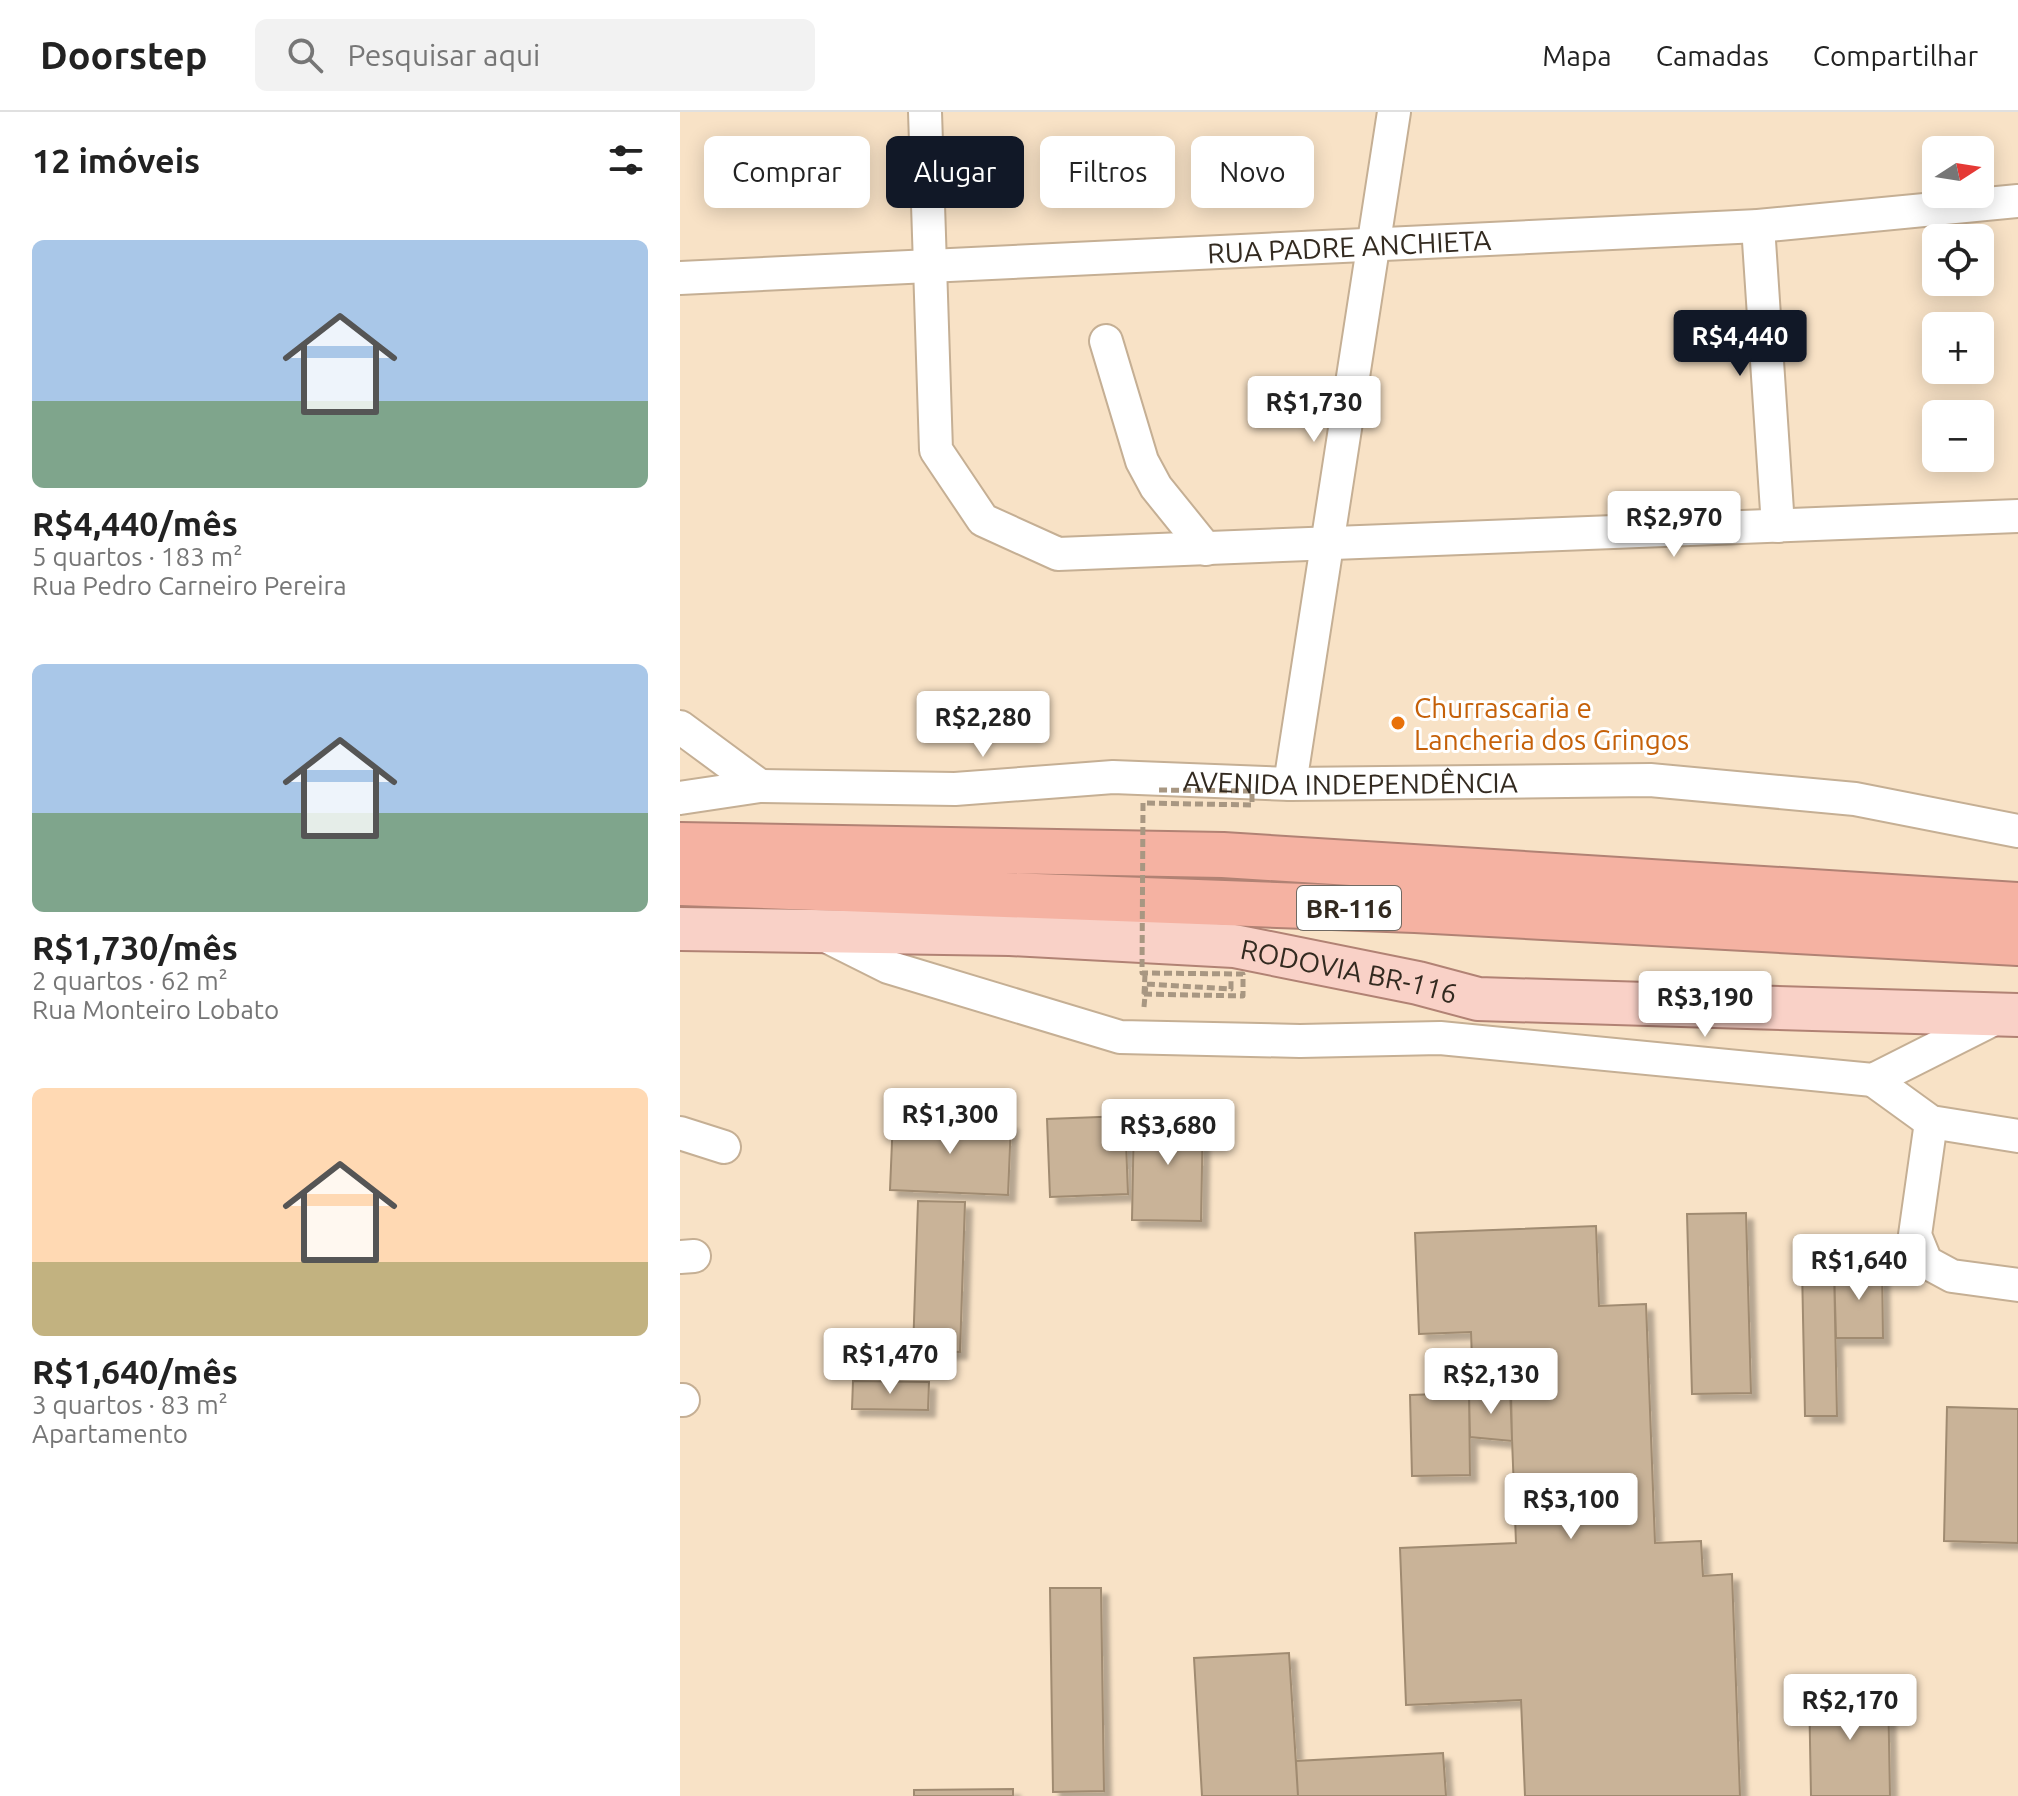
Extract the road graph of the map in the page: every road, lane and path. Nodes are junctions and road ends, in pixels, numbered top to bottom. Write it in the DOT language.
graph roads {
  1 [pos="925,112"];
  2 [pos="1394,112"];
  3 [pos="2018,201"];
  4 [pos="1758,226"];
  5 [pos="1374,245"];
  6 [pos="932,266"];
  7 [pos="680,278"];
  8 [pos="1106,341"];
  9 [pos="2018,516"];
  10 [pos="1778,526"];
  11 [pos="1327,545"];
  12 [pos="1206,549"];
  13 [pos="680,727"];
  14 [pos="1290,784"];
  15 [pos="760,786"];
  16 [pos="1159,790"];
  17 [pos="680,798"];
  18 [pos="2018,831"];
  19 [pos="680,845"];
  20 [pos="680,883"];
  21 [pos="2018,902"];
  22 [pos="680,929"];
  23 [pos="817,932"];
  24 [pos="2018,943"];
  25 [pos="2011,1015"];
  26 [pos="1143,1038"];
  27 [pos="1873,1080"];
  28 [pos="1931,1122"];
  29 [pos="680,1133"];
  30 [pos="2018,1136"];
  31 [pos="724,1147"];
  32 [pos="2018,1285"];
  1 -- 6 [label="street"];
  2 -- 5 [label="street"];
  3 -- 4 [label="street, RUA PADRE ANCHIETA"];
  4 -- 5 [label="street, RUA PADRE ANCHIETA"];
  4 -- 10 [label="street"];
  5 -- 6 [label="street, RUA PADRE ANCHIETA"];
  5 -- 11 [label="street"];
  6 -- 7 [label="street, RUA PADRE ANCHIETA"];
  6 -- 12 [label="street"];
  8 -- 12 [label="street"];
  9 -- 10 [label="street"];
  10 -- 11 [label="street"];
  11 -- 12 [label="street"];
  11 -- 14 [label="street"];
  13 -- 15 [label="street"];
  14 -- 15 [label="street, AVENIDA INDEPENDÊNCIA"];
  14 -- 18 [label="street, AVENIDA INDEPENDÊNCIA"];
  15 -- 17 [label="street, AVENIDA INDEPENDÊNCIA"];
  16 -- 26 [label="path, bridge"];
  19 -- 21 [label="highway, BR-116"];
  20 -- 24 [label="highway, RODOVIA BR-116 / BR-116"];
  22 -- 23 [label="main road, RODOVIA BR-116"];
  23 -- 25 [label="main road, RODOVIA BR-116"];
  23 -- 26 [label="street"];
  25 -- 27 [label="street"];
  26 -- 27 [label="street"];
  27 -- 28 [label="street"];
  28 -- 30 [label="street"];
  28 -- 32 [label="street"];
  29 -- 31 [label="street"];
}
